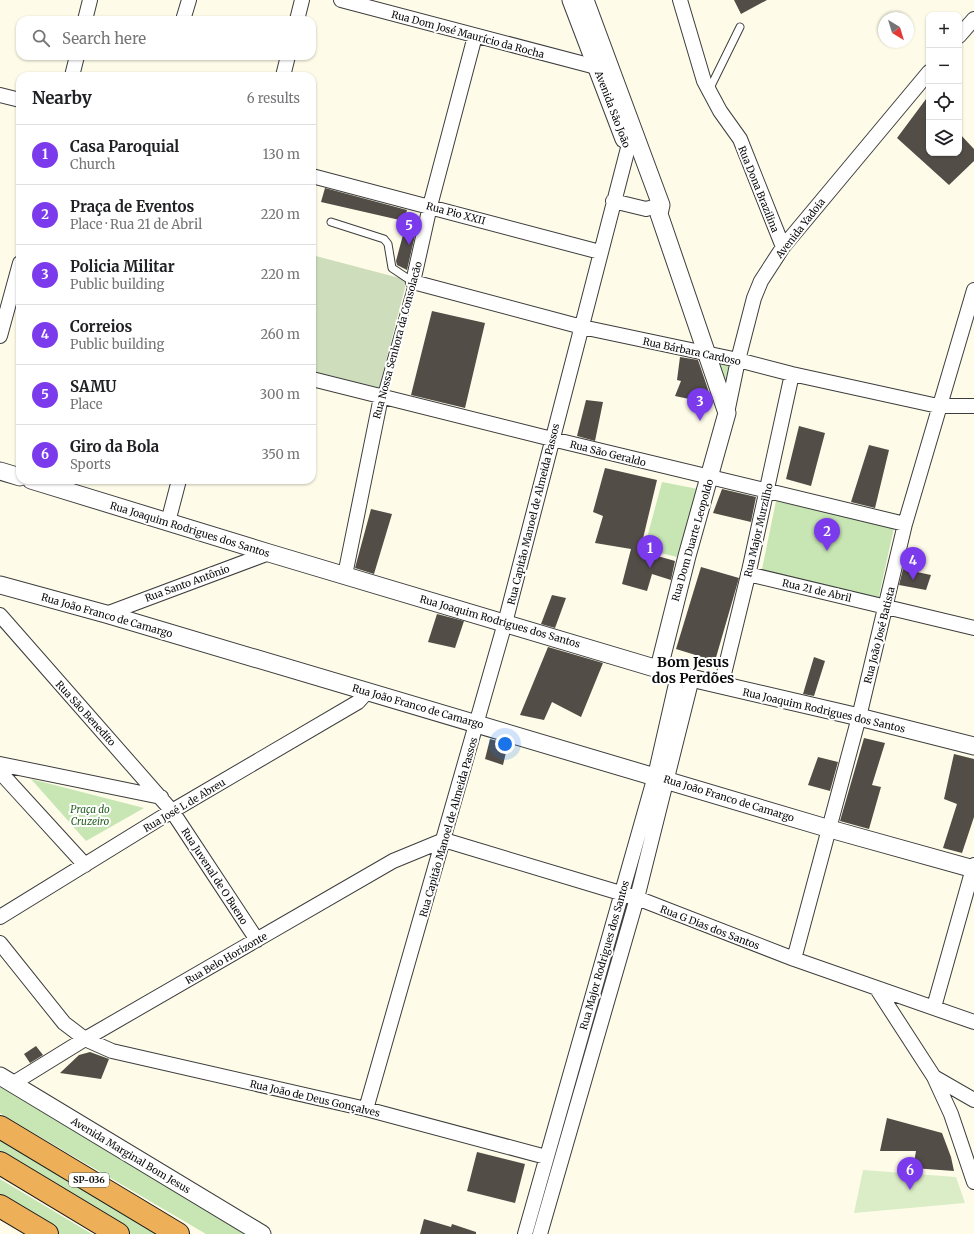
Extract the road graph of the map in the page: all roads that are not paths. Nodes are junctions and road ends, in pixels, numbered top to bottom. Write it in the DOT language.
graph roads {
  1 [pos="90,0"];
  2 [pos="188,0"];
  3 [pos="302,0"];
  4 [pos="341,0"];
  5 [pos="571,0"];
  6 [pos="585,0"];
  7 [pos="680,0"];
  8 [pos="86,16"];
  9 [pos="183,16"];
  10 [pos="298,16"];
  11 [pos="974,18"];
  12 [pos="740,27"];
  13 [pos="962,32"];
  14 [pos="475,36"];
  15 [pos="76,60"];
  16 [pos="287,60"];
  17 [pos="602,65"];
  18 [pos="73,72"];
  19 [pos="284,72"];
  20 [pos="926,76"];
  21 [pos="708,91"];
  22 [pos="0,95"];
  23 [pos="16,99"];
  24 [pos="628,148"];
  25 [pos="316,177"];
  26 [pos="613,201"];
  27 [pos="430,206"];
  28 [pos="657,209"];
  29 [pos="331,222"];
  30 [pos="783,247"];
  31 [pos="600,252"];
  32 [pos="16,278"];
  33 [pos="413,282"];
  34 [pos="974,290"];
  35 [pos="10,301"];
  36 [pos="582,327"];
  37 [pos="0,336"];
  38 [pos="707,355"];
  39 [pos="738,360"];
  40 [pos="792,374"];
  41 [pos="316,380"];
  42 [pos="380,397"];
  43 [pos="938,406"];
  44 [pos="974,406"];
  45 [pos="727,413"];
  46 [pos="552,439"];
  47 [pos="0,471"];
  48 [pos="16,476"];
  49 [pos="710,477"];
  50 [pos="43,484"];
  51 [pos="178,484"];
  52 [pos="766,491"];
  53 [pos="168,522"];
  54 [pos="905,524"];
  55 [pos="269,553"];
  56 [pos="748,574"];
  57 [pos="345,575"];
  58 [pos="0,585"];
  59 [pos="886,607"];
  60 [pos="106,614"];
  61 [pos="0,615"];
  62 [pos="505,623"];
  63 [pos="974,628"];
  64 [pos="659,668"];
  65 [pos="685,677"];
  66 [pos="721,686"];
  67 [pos="367,692"];
  68 [pos="859,716"];
  69 [pos="478,723"];
  70 [pos="974,746"];
  71 [pos="0,764"];
  72 [pos="0,772"];
  73 [pos="661,778"];
  74 [pos="161,797"];
  75 [pos="172,811"];
  76 [pos="830,829"];
  77 [pos="444,840"];
  78 [pos="85,865"];
  79 [pos="974,867"];
  80 [pos="622,894"];
  81 [pos="637,898"];
  82 [pos="0,917"];
  83 [pos="257,940"];
  84 [pos="0,943"];
  85 [pos="794,959"];
  86 [pos="877,988"];
  87 [pos="934,1007"];
  88 [pos="974,1022"];
  89 [pos="85,1039"];
  90 [pos="934,1077"];
  91 [pos="6,1080"];
  92 [pos="974,1100"];
  93 [pos="366,1109"];
  94 [pos="0,1127"];
  95 [pos="546,1157"];
  96 [pos="0,1163"];
  97 [pos="974,1182"];
  98 [pos="0,1206"];
  99 [pos="527,1228"];
  100 [pos="541,1230"];
  101 [pos="48,1234"];
  102 [pos="118,1234"];
  103 [pos="178,1234"];
  104 [pos="262,1234"];
  1 -- 8 [label="street"];
  2 -- 9 [label="street"];
  3 -- 10 [label="street"];
  4 -- 14 [label="street, Rua Dom José Maurício da Rocha"];
  5 -- 17 [label="street, Avenida São João"];
  6 -- 17 [label="street, Avenida São João"];
  7 -- 21 [label="street, Rua Dona Brazilina"];
  11 -- 13 [label="street"];
  12 -- 21 [label="lane"];
  14 -- 17 [label="street, Rua Dom José Maurício da Rocha"];
  14 -- 27 [label="street, Rua Nossa Senhora da Consolacão"];
  15 -- 18 [label="street"];
  16 -- 19 [label="street"];
  17 -- 24 [label="street, Avenida São João"];
  17 -- 28 [label="street, Avenida São João"];
  20 -- 30 [label="street, Avenida Yadoia"];
  21 -- 30 [label="street, Rua Dona Brazilina"];
  22 -- 23 [label="street"];
  24 -- 26 [label="street, Rua Capitão Manoel de Almeida Passos"];
  24 -- 28 [label="street, Avenida São João"];
  25 -- 27 [label="street, Rua Pio XXII"];
  26 -- 28 [label="street"];
  26 -- 31 [label="street, Rua Capitão Manoel de Almeida Passos"];
  27 -- 31 [label="street, Rua Pio XXII"];
  27 -- 33 [label="street, Rua Nossa Senhora da Consolacão"];
  28 -- 38 [label="street, Avenida São João"];
  29 -- 33 [label="lane"];
  30 -- 39 [label="street, Avenida Yadoia"];
  31 -- 36 [label="street, Rua Capitão Manoel de Almeida Passos"];
  32 -- 35 [label="street"];
  33 -- 36 [label="street, Rua Bárbara Cardoso"];
  33 -- 42 [label="lane, Rua Nossa Senhora da Consolacão"];
  34 -- 43 [label="street, Rua João José Batista"];
  35 -- 37 [label="street"];
  36 -- 38 [label="street, Rua Bárbara Cardoso"];
  36 -- 46 [label="street, Rua Capitão Manoel de Almeida Passos"];
  38 -- 39 [label="street, Rua Bárbara Cardoso"];
  38 -- 45 [label="street, Avenida São João"];
  39 -- 40 [label="street, Rua Bárbara Cardoso"];
  39 -- 45 [label="street, Avenida Yadoia"];
  40 -- 43 [label="street, Rua Bárbara Cardoso"];
  40 -- 52 [label="street, Rua Major Murzilho"];
  41 -- 42 [label="street, Rua São Geraldo"];
  42 -- 46 [label="street, Rua São Geraldo"];
  42 -- 57 [label="street, Rua Nossa Senhora da Consolacão"];
  43 -- 44 [label="street, Rua Bárbara Cardoso"];
  43 -- 54 [label="street, Rua João José Batista"];
  45 -- 49 [label="street, Rua Dom Duarte Leopoldo"];
  46 -- 49 [label="street, Rua São Geraldo"];
  46 -- 62 [label="street, Rua Capitão Manoel de Almeida Passos"];
  47 -- 48 [label="street"];
  49 -- 52 [label="street, Rua São Geraldo"];
  49 -- 64 [label="street, Rua Dom Duarte Leopoldo"];
  50 -- 53 [label="street, Rua Joaquim Rodrigues dos Santos"];
  51 -- 53 [label="street"];
  52 -- 54 [label="street, Rua São Geraldo"];
  52 -- 56 [label="street, Rua Major Murzilho"];
  53 -- 55 [label="street, Rua Joaquim Rodrigues dos Santos"];
  54 -- 59 [label="street, Rua João José Batista"];
  55 -- 57 [label="street, Rua Joaquim Rodrigues dos Santos"];
  55 -- 60 [label="street, Rua Santo Antônio"];
  56 -- 59 [label="street, Rua 21 de Abril"];
  56 -- 66 [label="street, Rua Major Murzilho"];
  57 -- 62 [label="street, Rua Joaquim Rodrigues dos Santos"];
  58 -- 60 [label="street, Rua João Franco de Camargo"];
  59 -- 63 [label="street, Rua 21 de Abril"];
  59 -- 68 [label="street, Rua João José Batista"];
  60 -- 67 [label="street, Rua João Franco de Camargo"];
  61 -- 74 [label="street, Rua São Benedito"];
  62 -- 64 [label="street, Rua Joaquim Rodrigues dos Santos"];
  62 -- 69 [label="street, Rua Capitão Manoel de Almeida Passos"];
  64 -- 65 [label="street, Rua Joaquim Rodrigues dos Santos"];
  65 -- 66 [label="street, Rua Joaquim Rodrigues dos Santos"];
  65 -- 73 [label="street, Rua Major Rodrigues dos Santos"];
  66 -- 68 [label="street, Rua Joaquim Rodrigues dos Santos"];
  67 -- 69 [label="street, Rua João Franco de Camargo"];
  67 -- 75 [label="street, Rua José L de Abreu"];
  68 -- 70 [label="street, Rua Joaquim Rodrigues dos Santos"];
  68 -- 76 [label="street, Rua João José Batista"];
  69 -- 73 [label="street, Rua João Franco de Camargo"];
  69 -- 77 [label="street, Rua Capitão Manoel de Almeida Passos"];
  71 -- 74 [label="street"];
  72 -- 78 [label="street"];
  73 -- 76 [label="street, Rua João Franco de Camargo"];
  73 -- 80 [label="street, Rua Major Rodrigues dos Santos"];
  73 -- 81 [label="street, Rua Major Rodrigues dos Santos"];
  74 -- 75 [label="street, Rua São Benedito"];
  75 -- 78 [label="street, Rua José L de Abreu"];
  75 -- 83 [label="street, Rua Juvenal de O Bueno"];
  76 -- 79 [label="street, Rua João Franco de Camargo"];
  76 -- 85 [label="street, Rua João José Batista"];
  77 -- 80 [label="street, Rua G Dias dos Santos"];
  77 -- 83 [label="street, Rua Belo Horizonte"];
  77 -- 93 [label="street, Rua Capitão Manoel de Almeida Passos"];
  78 -- 82 [label="street, Rua José L de Abreu"];
  79 -- 87 [label="street"];
  80 -- 81 [label="street, Rua G Dias dos Santos"];
  80 -- 95 [label="street, Rua Major Rodrigues dos Santos"];
  81 -- 85 [label="street, Rua G Dias dos Santos"];
  81 -- 100 [label="street, Rua Major Rodrigues dos Santos"];
  83 -- 89 [label="street, Rua Belo Horizonte"];
  84 -- 89 [label="street, Rua João de Deus Gonçalves"];
  85 -- 86 [label="street, Rua G Dias dos Santos"];
  86 -- 87 [label="street, Rua G Dias dos Santos"];
  86 -- 90 [label="street"];
  87 -- 88 [label="street, Rua G Dias dos Santos"];
  89 -- 91 [label="street, Rua Belo Horizonte"];
  89 -- 93 [label="street, Rua João de Deus Gonçalves"];
  90 -- 92 [label="street"];
  90 -- 97 [label="street"];
  91 -- 104 [label="street, Avenida Marginal Bom Jesus"];
  93 -- 95 [label="street, Rua João de Deus Gonçalves"];
  94 -- 103 [label="highway, SP-036"];
  95 -- 99 [label="street, Rua Major Rodrigues dos Santos"];
  96 -- 102 [label="highway, SP-036"];
  98 -- 101 [label="highway"];
  99 -- 100 [label="street"];
}
